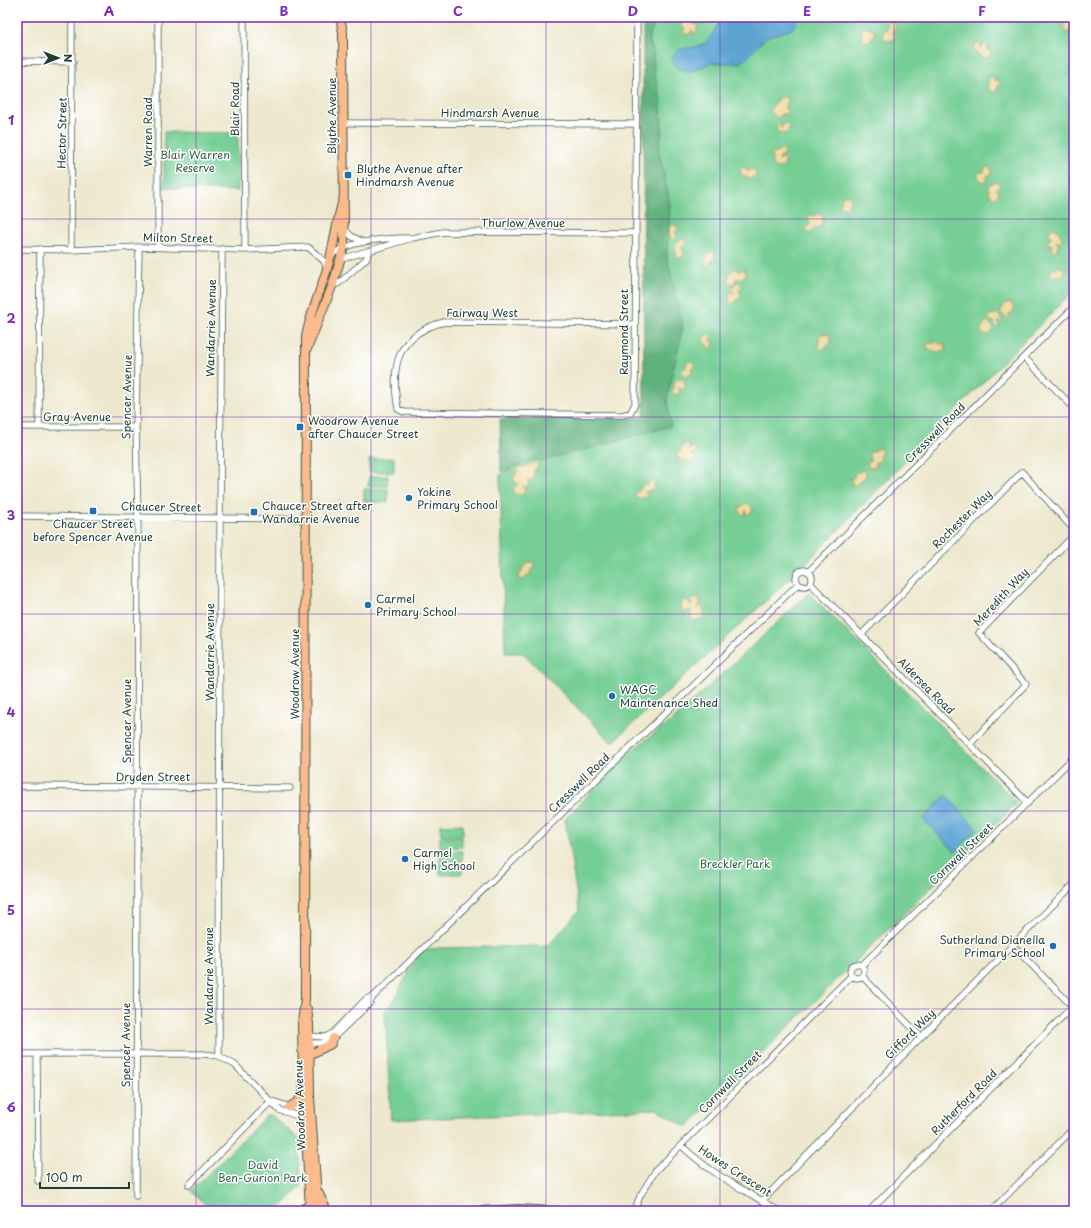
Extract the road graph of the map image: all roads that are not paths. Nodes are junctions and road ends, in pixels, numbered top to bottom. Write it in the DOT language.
graph roads {
  1 [pos="72,17"];
  2 [pos="158,17"];
  3 [pos="244,17"];
  4 [pos="340,17"];
  5 [pos="347,17"];
  6 [pos="637,17"];
  7 [pos="344,32"];
  8 [pos="17,61"];
  9 [pos="73,62"];
  10 [pos="343,123"];
  11 [pos="636,124"];
  12 [pos="343,200"];
  13 [pos="344,228"];
  14 [pos="635,233"];
  15 [pos="412,238"];
  16 [pos="365,242"];
  17 [pos="139,247"];
  18 [pos="158,247"];
  19 [pos="344,247"];
  20 [pos="17,249"];
  21 [pos="40,249"];
  22 [pos="222,249"];
  23 [pos="71,250"];
  24 [pos="245,250"];
  25 [pos="370,251"];
  26 [pos="331,256"];
  27 [pos="341,259"];
  28 [pos="327,269"];
  29 [pos="333,284"];
  30 [pos="1074,307"];
  31 [pos="634,324"];
  32 [pos="307,349"];
  33 [pos="1024,358"];
  34 [pos="1074,408"];
  35 [pos="398,409"];
  36 [pos="17,427"];
  37 [pos="39,427"];
  38 [pos="136,427"];
  39 [pos="17,516"];
  40 [pos="138,517"];
  41 [pos="220,518"];
  42 [pos="305,519"];
  43 [pos="1074,530"];
  44 [pos="1074,535"];
  45 [pos="808,572"];
  46 [pos="810,583"];
  47 [pos="798,584"];
  48 [pos="861,635"];
  49 [pos="970,744"];
  50 [pos="1074,757"];
  51 [pos="17,786"];
  52 [pos="137,786"];
  53 [pos="219,787"];
  54 [pos="290,788"];
  55 [pos="1028,803"];
  56 [pos="1074,884"];
  57 [pos="1013,946"];
  58 [pos="862,965"];
  59 [pos="851,976"];
  60 [pos="862,976"];
  61 [pos="373,997"];
  62 [pos="1073,1007"];
  63 [pos="921,1037"];
  64 [pos="333,1038"];
  65 [pos="306,1039"];
  66 [pos="17,1054"];
  67 [pos="37,1054"];
  68 [pos="136,1054"];
  69 [pos="309,1055"];
  70 [pos="219,1056"];
  71 [pos="303,1093"];
  72 [pos="271,1101"];
  73 [pos="289,1107"];
  74 [pos="308,1114"];
  75 [pos="1074,1128"];
  76 [pos="681,1145"];
  77 [pos="38,1181"];
  78 [pos="189,1185"];
  79 [pos="317,1189"];
  80 [pos="136,1196"];
  81 [pos="762,1201"];
  82 [pos="310,1208"];
  83 [pos="300,1211"];
  84 [pos="318,1211"];
  85 [pos="327,1211"];
  86 [pos="480,1211"];
  87 [pos="552,1211"];
  88 [pos="634,1211"];
  89 [pos="779,1211"];
  90 [pos="869,1211"];
  91 [pos="991,1211"];
  1 -- 9 [label="street, Hector Street"];
  2 -- 18 [label="street, Warren Road"];
  3 -- 24 [label="street, Blair Road"];
  4 -- 7 [label="main road, Blythe Avenue"];
  5 -- 7 [label="main road, Blythe Avenue"];
  6 -- 11 [label="street, Raymond Street"];
  7 -- 10 [label="main road, Blythe Avenue"];
  8 -- 9 [label="street"];
  9 -- 23 [label="street, Hector Street"];
  10 -- 11 [label="street, Hindmarsh Avenue"];
  10 -- 12 [label="main road, Blythe Avenue"];
  11 -- 14 [label="street, Raymond Street"];
  12 -- 13 [label="main road, Blythe Avenue"];
  12 -- 26 [label="main road, Blythe Avenue"];
  13 -- 16 [label="street"];
  13 -- 19 [label="main road, Blythe Avenue"];
  14 -- 15 [label="street, Thurlow Avenue"];
  14 -- 31 [label="street, Raymond Street"];
  15 -- 16 [label="street, Thurlow Avenue"];
  15 -- 25 [label="street, Thurlow Avenue"];
  16 -- 19 [label="street, Thurlow Avenue"];
  17 -- 18 [label="street, Milton Street"];
  17 -- 23 [label="street, Milton Street"];
  17 -- 38 [label="street, Spencer Avenue"];
  18 -- 22 [label="street, Milton Street"];
  19 -- 26 [label="street, Thurlow Avenue"];
  19 -- 27 [label="main road, Blythe Avenue"];
  20 -- 21 [label="street, Milton Street"];
  21 -- 23 [label="street, Milton Street"];
  21 -- 37 [label="street"];
  22 -- 24 [label="street, Milton Street"];
  22 -- 41 [label="street, Wandarrie Avenue"];
  24 -- 28 [label="street, Milton Street"];
  25 -- 27 [label="street, Thurlow Avenue"];
  25 -- 29 [label="street"];
  26 -- 28 [label="main road, Blythe Avenue"];
  27 -- 29 [label="main road, Blythe Avenue"];
  28 -- 32 [label="main road, Woodrow Avenue"];
  29 -- 32 [label="main road, Woodrow Avenue"];
  30 -- 33 [label="street, Cresswell Road"];
  31 -- 35 [label="street, Fairway West"];
  31 -- 35 [label="street, Raymond Street"];
  32 -- 42 [label="main road, Woodrow Avenue"];
  33 -- 34 [label="street"];
  33 -- 45 [label="street, Cresswell Road"];
  36 -- 37 [label="street, Gray Avenue"];
  37 -- 38 [label="street, Gray Avenue"];
  38 -- 40 [label="street, Spencer Avenue"];
  39 -- 40 [label="street, Chaucer Street"];
  40 -- 41 [label="street, Chaucer Street"];
  40 -- 52 [label="street, Spencer Avenue"];
  41 -- 42 [label="street, Chaucer Street"];
  41 -- 53 [label="street, Wandarrie Avenue"];
  42 -- 65 [label="main road, Woodrow Avenue"];
  43 -- 48 [label="street, Rochester Way"];
  44 -- 49 [label="street, Meredith Way"];
  45 -- 46 [label="street"];
  45 -- 47 [label="street, Cresswell Road"];
  46 -- 47 [label="street"];
  46 -- 48 [label="street, Aldersea Road"];
  47 -- 61 [label="street, Cresswell Road"];
  48 -- 49 [label="street, Aldersea Road"];
  49 -- 55 [label="street, Aldersea Road"];
  50 -- 55 [label="street, Cornwall Street"];
  51 -- 52 [label="street, Dryden Street"];
  52 -- 53 [label="street, Dryden Street"];
  52 -- 68 [label="street, Spencer Avenue"];
  53 -- 54 [label="street, Dryden Street"];
  53 -- 70 [label="street, Wandarrie Avenue"];
  55 -- 58 [label="street, Cornwall Street"];
  56 -- 57 [label="street, Gifford Way"];
  57 -- 62 [label="street"];
  57 -- 63 [label="street, Gifford Way"];
  58 -- 59 [label="street"];
  58 -- 60 [label="street"];
  59 -- 60 [label="street"];
  59 -- 76 [label="street, Cornwall Street"];
  60 -- 63 [label="street"];
  61 -- 64 [label="street, Cresswell Road"];
  61 -- 65 [label="street, Cresswell Road"];
  62 -- 90 [label="street, Rutherford Road"];
  63 -- 81 [label="street, Gifford Way"];
  64 -- 65 [label="street, Cresswell Road"];
  64 -- 69 [label="main road"];
  65 -- 69 [label="main road, Woodrow Avenue"];
  65 -- 71 [label="main road, Woodrow Avenue"];
  66 -- 67 [label="street"];
  67 -- 68 [label="street"];
  67 -- 77 [label="street"];
  68 -- 70 [label="street"];
  68 -- 80 [label="street, Spencer Avenue"];
  69 -- 74 [label="main road, Woodrow Avenue"];
  70 -- 72 [label="street"];
  71 -- 73 [label="main road"];
  71 -- 74 [label="main road, Woodrow Avenue"];
  72 -- 73 [label="street"];
  72 -- 74 [label="street"];
  72 -- 78 [label="street"];
  73 -- 74 [label="street"];
  74 -- 79 [label="main road, Woodrow Avenue"];
  74 -- 82 [label="main road, Woodrow Avenue"];
  75 -- 91 [label="street"];
  76 -- 81 [label="street, Howes Crescent"];
  76 -- 88 [label="street, Cornwall Street"];
  79 -- 84 [label="main road, Woodrow Avenue"];
  79 -- 85 [label="main road"];
  81 -- 89 [label="street, Howes Crescent"];
  82 -- 83 [label="main road"];
  86 -- 87 [label="main road"];
}
